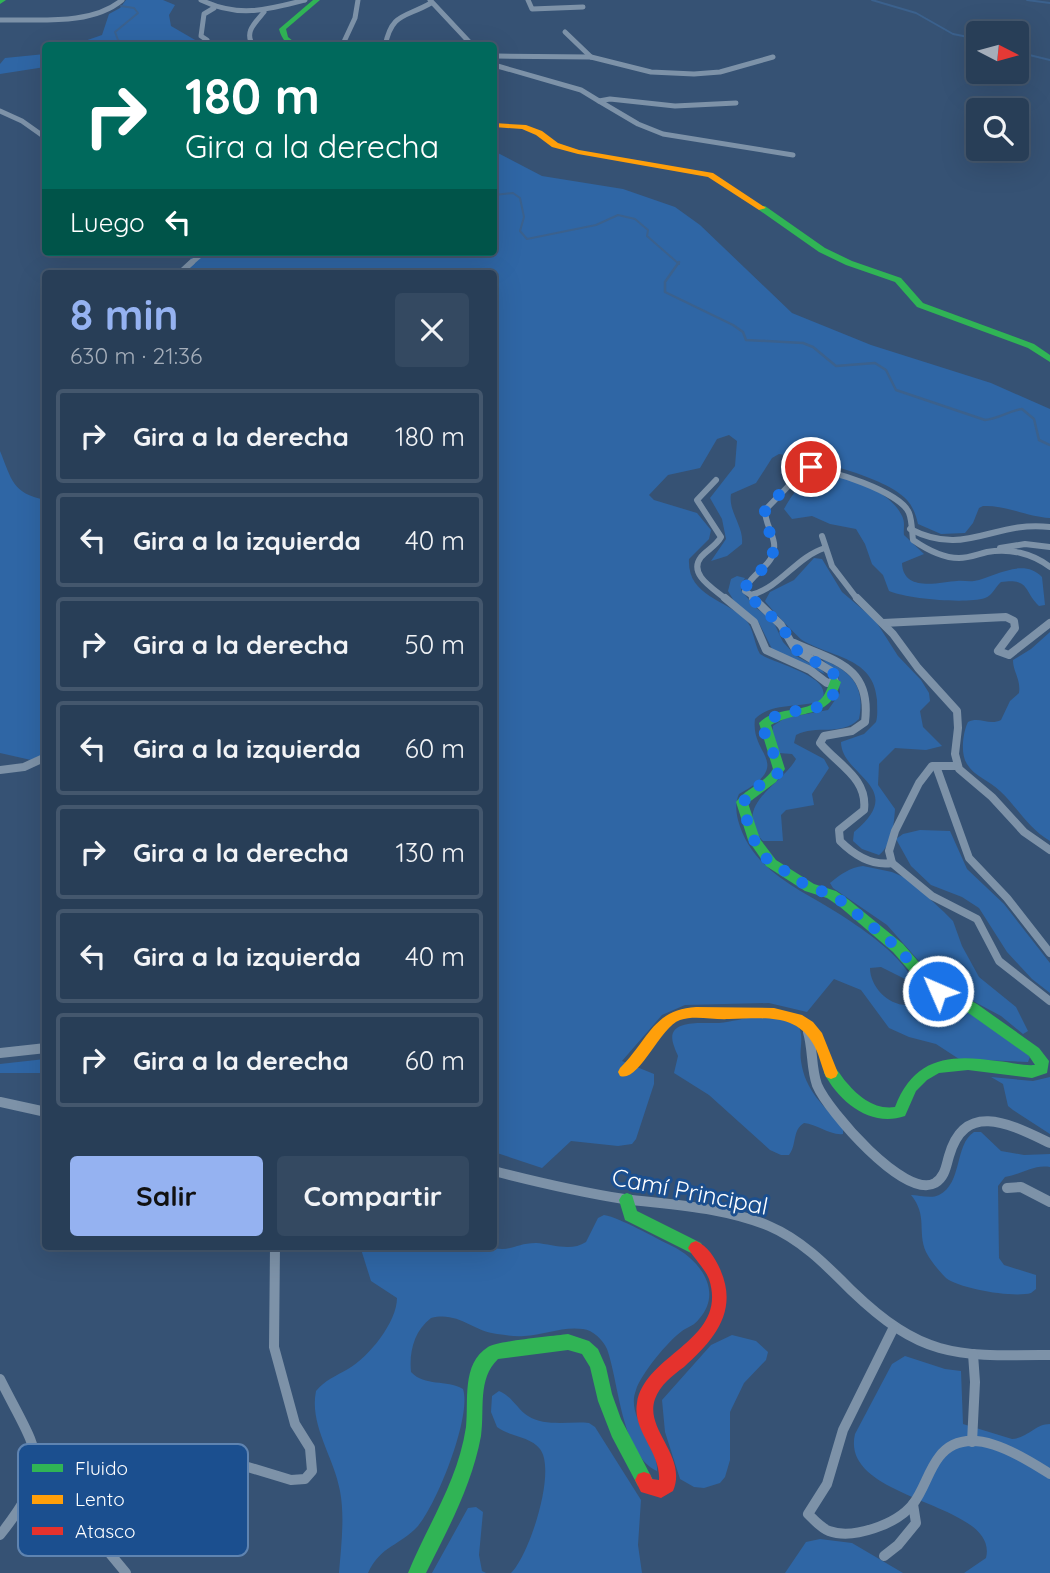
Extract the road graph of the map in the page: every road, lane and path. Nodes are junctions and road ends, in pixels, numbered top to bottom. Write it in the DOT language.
graph roads {
  1 [pos="122,0"];
  2 [pos="201,0"];
  3 [pos="358,0"];
  4 [pos="528,0"];
  5 [pos="312,1"];
  6 [pos="431,1"];
  7 [pos="290,2"];
  8 [pos="583,7"];
  9 [pos="214,8"];
  10 [pos="419,8"];
  11 [pos="267,10"];
  12 [pos="439,10"];
  13 [pos="2,20"];
  14 [pos="0,27"];
  15 [pos="565,32"];
  16 [pos="207,40"];
  17 [pos="251,42"];
  18 [pos="290,42"];
  19 [pos="344,42"];
  20 [pos="385,42"];
  21 [pos="469,42"];
  22 [pos="497,56"];
  23 [pos="592,57"];
  24 [pos="773,57"];
  25 [pos="497,66"];
  26 [pos="599,101"];
  27 [pos="736,103"];
  28 [pos="0,111"];
  29 [pos="497,125"];
  30 [pos="42,135"];
  31 [pos="793,155"];
  32 [pos="199,256"];
  33 [pos="183,270"];
  34 [pos="1050,359"];
  35 [pos="716,480"];
  36 [pos="1050,527"];
  37 [pos="910,529"];
  38 [pos="822,536"];
  39 [pos="1050,547"];
  40 [pos="825,548"];
  41 [pos="987,552"];
  42 [pos="1050,567"];
  43 [pos="751,594"];
  44 [pos="883,623"];
  45 [pos="1050,623"];
  46 [pos="789,640"];
  47 [pos="835,682"];
  48 [pos="42,759"];
  49 [pos="936,766"];
  50 [pos="957,766"];
  51 [pos="0,770"];
  52 [pos="1050,850"];
  53 [pos="892,863"];
  54 [pos="1050,953"];
  55 [pos="1050,1001"];
  56 [pos="806,1026"];
  57 [pos="42,1048"];
  58 [pos="0,1053"];
  59 [pos="625,1072"];
  60 [pos="0,1102"];
  61 [pos="42,1111"];
  62 [pos="1050,1143"];
  63 [pos="497,1172"];
  64 [pos="1007,1188"];
  65 [pos="627,1200"];
  66 [pos="1050,1202"];
  67 [pos="275,1250"];
  68 [pos="894,1327"];
  69 [pos="973,1354"];
  70 [pos="1050,1355"];
  71 [pos="1,1382"];
  72 [pos="972,1442"];
  73 [pos="33,1444"];
  74 [pos="248,1467"];
  75 [pos="1050,1474"];
  76 [pos="913,1504"];
  77 [pos="18,1511"];
  78 [pos="0,1535"];
  79 [pos="112,1556"];
  80 [pos="884,1556"];
  81 [pos="126,1573"];
  82 [pos="417,1573"];
  1 -- 13 [label="street"];
  2 -- 9 [label="street"];
  3 -- 19 [label="street"];
  4 -- 8 [label="street"];
  5 -- 7 [label="street"];
  5 -- 7 [label="street"];
  5 -- 18 [label="street"];
  6 -- 10 [label="street"];
  6 -- 12 [label="street"];
  7 -- 11 [label="street"];
  9 -- 11 [label="street"];
  9 -- 16 [label="street"];
  10 -- 12 [label="street"];
  10 -- 20 [label="street"];
  11 -- 17 [label="street"];
  12 -- 21 [label="street"];
  13 -- 14 [label="street"];
  15 -- 23 [label="street"];
  22 -- 23 [label="street"];
  23 -- 24 [label="street"];
  25 -- 26 [label="street"];
  26 -- 27 [label="street"];
  26 -- 31 [label="street"];
  28 -- 30 [label="street"];
  29 -- 34 [label="street"];
  32 -- 33 [label="street"];
  35 -- 47 [label="street"];
  36 -- 37 [label="street"];
  37 -- 41 [label="street"];
  37 -- 43 [label="street"];
  38 -- 40 [label="street"];
  39 -- 41 [label="street"];
  40 -- 43 [label="street"];
  40 -- 44 [label="street"];
  41 -- 42 [label="street"];
  43 -- 46 [label="street"];
  44 -- 45 [label="street"];
  44 -- 50 [label="street"];
  46 -- 47 [label="street"];
  46 -- 53 [label="street"];
  47 -- 56 [label="street"];
  48 -- 51 [label="street"];
  49 -- 50 [label="street"];
  49 -- 53 [label="street"];
  49 -- 54 [label="street"];
  50 -- 52 [label="street"];
  53 -- 55 [label="street"];
  56 -- 59 [label="street"];
  56 -- 62 [label="street"];
  57 -- 58 [label="street"];
  60 -- 61 [label="street"];
  63 -- 65 [label="street, Camí Principal"];
  64 -- 66 [label="street"];
  65 -- 68 [label="street, Camí Principal"];
  65 -- 82 [label="street"];
  67 -- 74 [label="street"];
  68 -- 69 [label="street, Camí Principal"];
  68 -- 76 [label="street"];
  69 -- 70 [label="street, Camí Principal"];
  69 -- 72 [label="street"];
  71 -- 73 [label="street"];
  72 -- 75 [label="street"];
  72 -- 76 [label="street"];
  76 -- 80 [label="street"];
  77 -- 78 [label="street"];
  79 -- 81 [label="street"];
}
